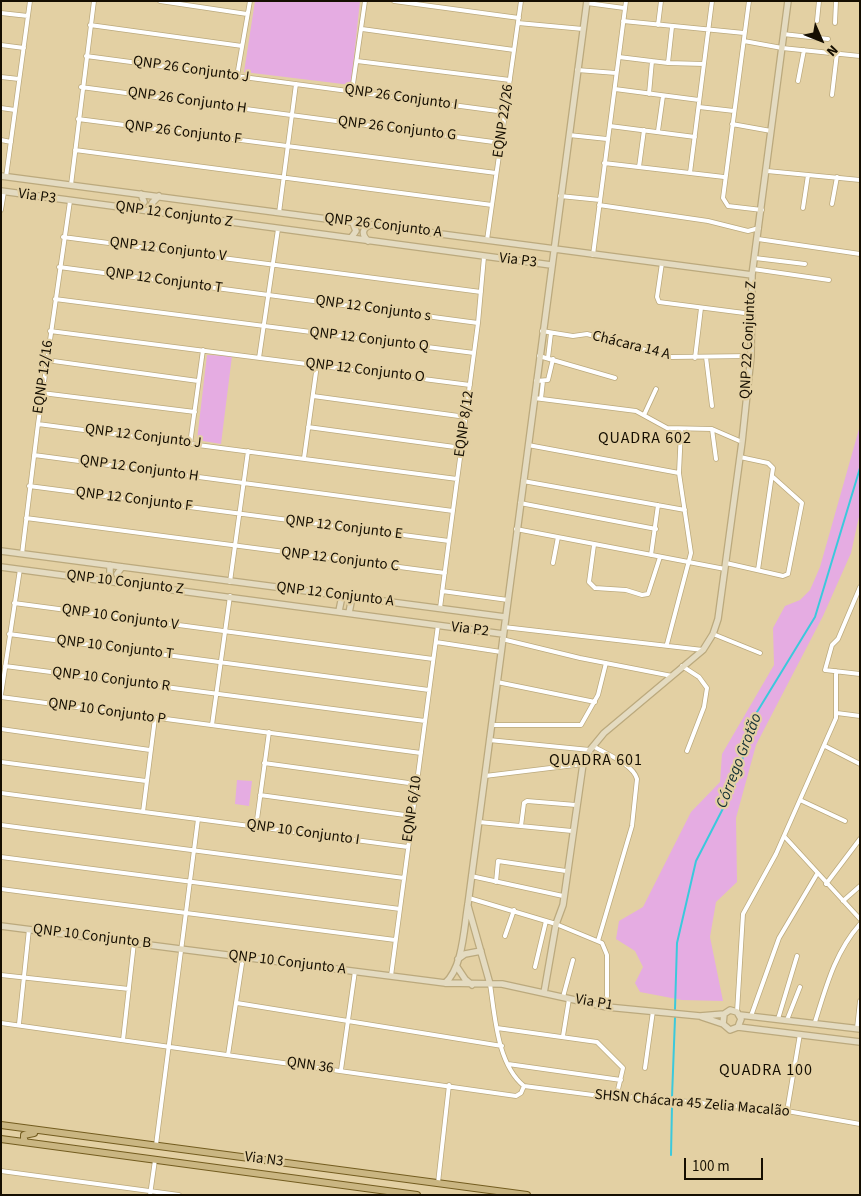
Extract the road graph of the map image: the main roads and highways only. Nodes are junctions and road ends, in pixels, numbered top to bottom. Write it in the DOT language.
graph roads {
  1 [pos="1,1125"];
  2 [pos="15,1127"];
  3 [pos="1,1135"];
  4 [pos="80,1136"];
  5 [pos="1,1139"];
  6 [pos="26,1142"];
  7 [pos="252,1158"];
  8 [pos="188,1164"];
  9 [pos="325,1168"];
  10 [pos="266,1173"];
  11 [pos="362,1191"];
  12 [pos="500,1193"];
  13 [pos="417,1195"];
  14 [pos="527,1195"];
  1 -- 2 [label="main road, Via N3"];
  2 -- 3 [label="main road"];
  2 -- 4 [label="main road, Via N3"];
  4 -- 6 [label="main road"];
  4 -- 7 [label="main road, Via N3"];
  5 -- 6 [label="main road, Via N3"];
  6 -- 8 [label="main road, Via N3"];
  7 -- 8 [label="main road"];
  7 -- 9 [label="main road, Via N3"];
  8 -- 10 [label="main road, Via N3"];
  9 -- 10 [label="main road"];
  9 -- 12 [label="main road, Via N3"];
  10 -- 11 [label="main road, Via N3"];
  11 -- 13 [label="main road, Via N3"];
  12 -- 14 [label="main road, Via N3"];
}
